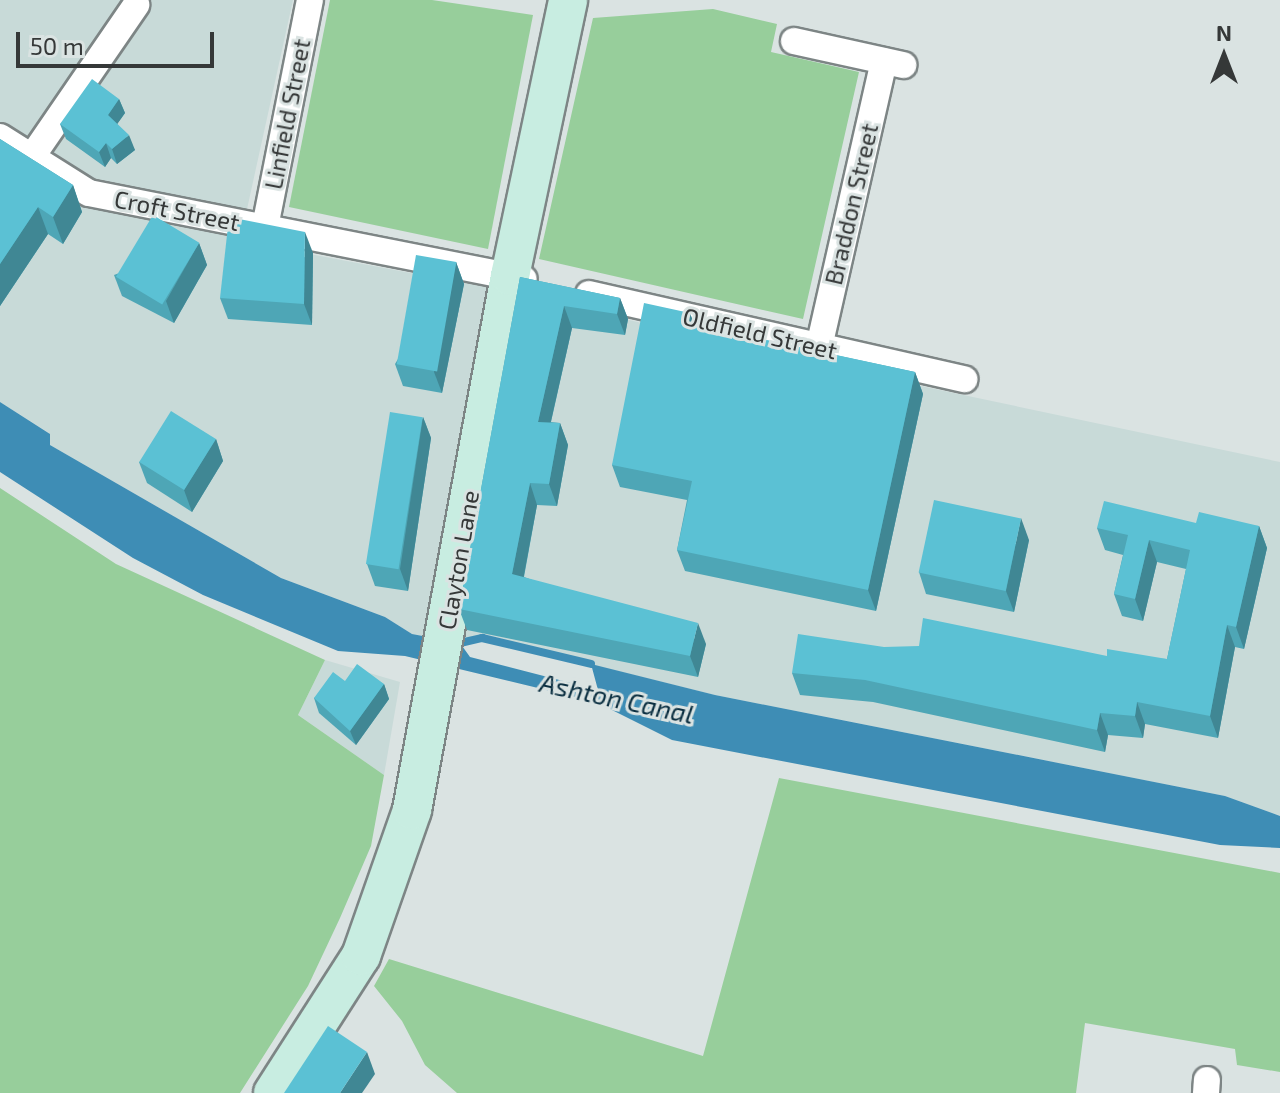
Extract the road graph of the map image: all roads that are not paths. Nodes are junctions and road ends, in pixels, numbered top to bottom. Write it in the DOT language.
graph roads {
  1 [pos="310,0"];
  2 [pos="568,0"];
  3 [pos="136,5"];
  4 [pos="794,41"];
  5 [pos="0,137"];
  6 [pos="31,158"];
  7 [pos="265,227"];
  8 [pos="510,276"];
  9 [pos="819,347"];
  10 [pos="964,379"];
  11 [pos="273,1093"];
  1 -- 7 [label="street, Linfield Street"];
  2 -- 8 [label="street, Clayton Lane"];
  3 -- 6 [label="street"];
  4 -- 9 [label="street, Braddon Street"];
  5 -- 6 [label="street, Croft Street"];
  6 -- 7 [label="street, Croft Street"];
  7 -- 8 [label="street, Croft Street"];
  8 -- 9 [label="street, Oldfield Street"];
  8 -- 11 [label="street, Clayton Lane"];
  9 -- 10 [label="street, Oldfield Street"];
}
